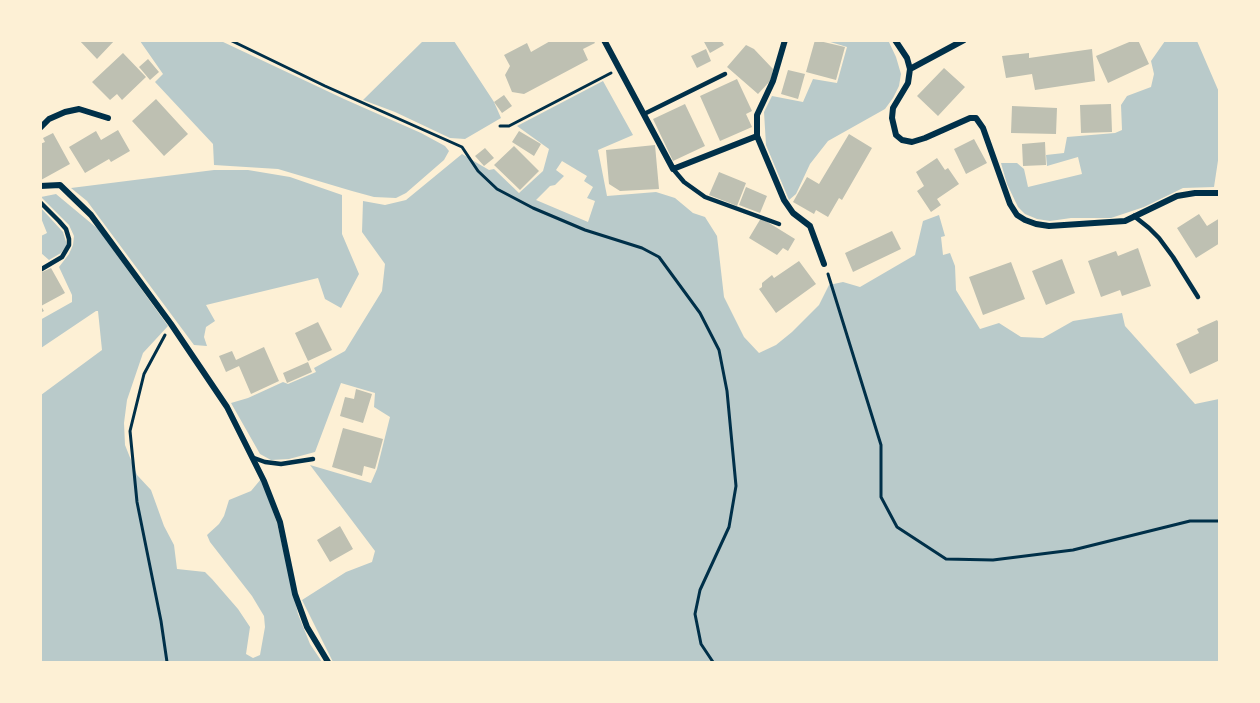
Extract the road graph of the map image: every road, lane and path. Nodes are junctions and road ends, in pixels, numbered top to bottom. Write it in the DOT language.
graph roads {
  1 [pos="230,40"];
  2 [pos="604,40"];
  3 [pos="785,40"];
  4 [pos="895,40"];
  5 [pos="964,40"];
  6 [pos="619,69"];
  7 [pos="909,69"];
  8 [pos="725,74"];
  9 [pos="644,114"];
  10 [pos="108,118"];
  11 [pos="500,126"];
  12 [pos="40,128"];
  13 [pos="757,136"];
  14 [pos="673,169"];
  15 [pos="40,186"];
  16 [pos="1220,193"];
  17 [pos="40,202"];
  18 [pos="1134,216"];
  19 [pos="779,224"];
  20 [pos="824,264"];
  21 [pos="40,270"];
  22 [pos="1198,297"];
  23 [pos="171,324"];
  24 [pos="254,458"];
  25 [pos="313,459"];
  26 [pos="1220,521"];
  27 [pos="167,663"];
  28 [pos="328,663"];
  29 [pos="713,663"];
  1 -- 29 [label="path"];
  2 -- 6 [label="street"];
  3 -- 13 [label="street"];
  4 -- 7 [label="street"];
  5 -- 7 [label="street"];
  6 -- 9 [label="street"];
  6 -- 11 [label="path"];
  7 -- 18 [label="street"];
  8 -- 9 [label="lane"];
  9 -- 14 [label="street"];
  10 -- 12 [label="street"];
  13 -- 14 [label="street"];
  13 -- 20 [label="street"];
  14 -- 19 [label="lane"];
  15 -- 23 [label="street"];
  16 -- 18 [label="street"];
  17 -- 21 [label="lane"];
  18 -- 22 [label="lane"];
  20 -- 26 [label="path"];
  23 -- 24 [label="street"];
  23 -- 27 [label="path"];
  24 -- 25 [label="lane"];
  24 -- 28 [label="street"];
}
